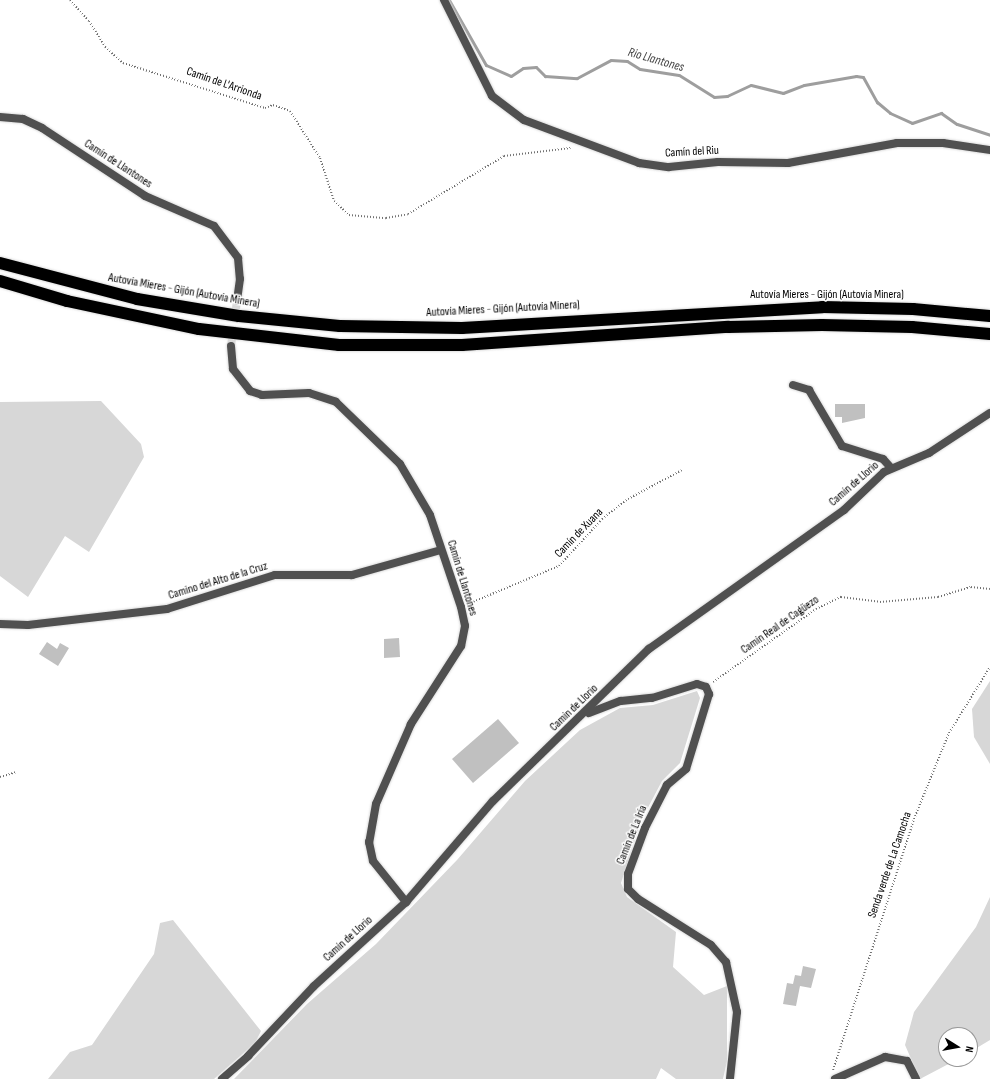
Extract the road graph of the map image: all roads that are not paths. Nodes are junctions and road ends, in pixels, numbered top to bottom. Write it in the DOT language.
graph roads {
  1 [pos="444,1"];
  2 [pos="0,117"];
  3 [pos="990,150"];
  4 [pos="0,263"];
  5 [pos="0,281"];
  6 [pos="237,302"];
  7 [pos="990,316"];
  8 [pos="990,334"];
  9 [pos="231,346"];
  10 [pos="793,385"];
  11 [pos="990,413"];
  12 [pos="891,468"];
  13 [pos="441,550"];
  14 [pos="0,624"];
  15 [pos="586,714"];
  16 [pos="406,902"];
  17 [pos="222,1079"];
  18 [pos="730,1079"];
  19 [pos="834,1079"];
  20 [pos="916,1079"];
  1 -- 3 [label="street, Camín del Riu"];
  2 -- 6 [label="street, Camín de Llantones"];
  4 -- 7 [label="highway, Autovía Mieres - Gijón (Autovía Minera)"];
  5 -- 8 [label="highway"];
  9 -- 13 [label="street, Camín de Llantones"];
  10 -- 12 [label="street"];
  11 -- 12 [label="street, Camín de Llorio"];
  12 -- 15 [label="street, Camín de Llorio"];
  13 -- 14 [label="street, Camino del Alto de la Cruz"];
  13 -- 16 [label="street, Camín de Llantones"];
  15 -- 16 [label="street, Camín de Llorio"];
  15 -- 18 [label="street, Camín de La Iría"];
  16 -- 17 [label="street, Camín de Llorio"];
  19 -- 20 [label="street"];
}
